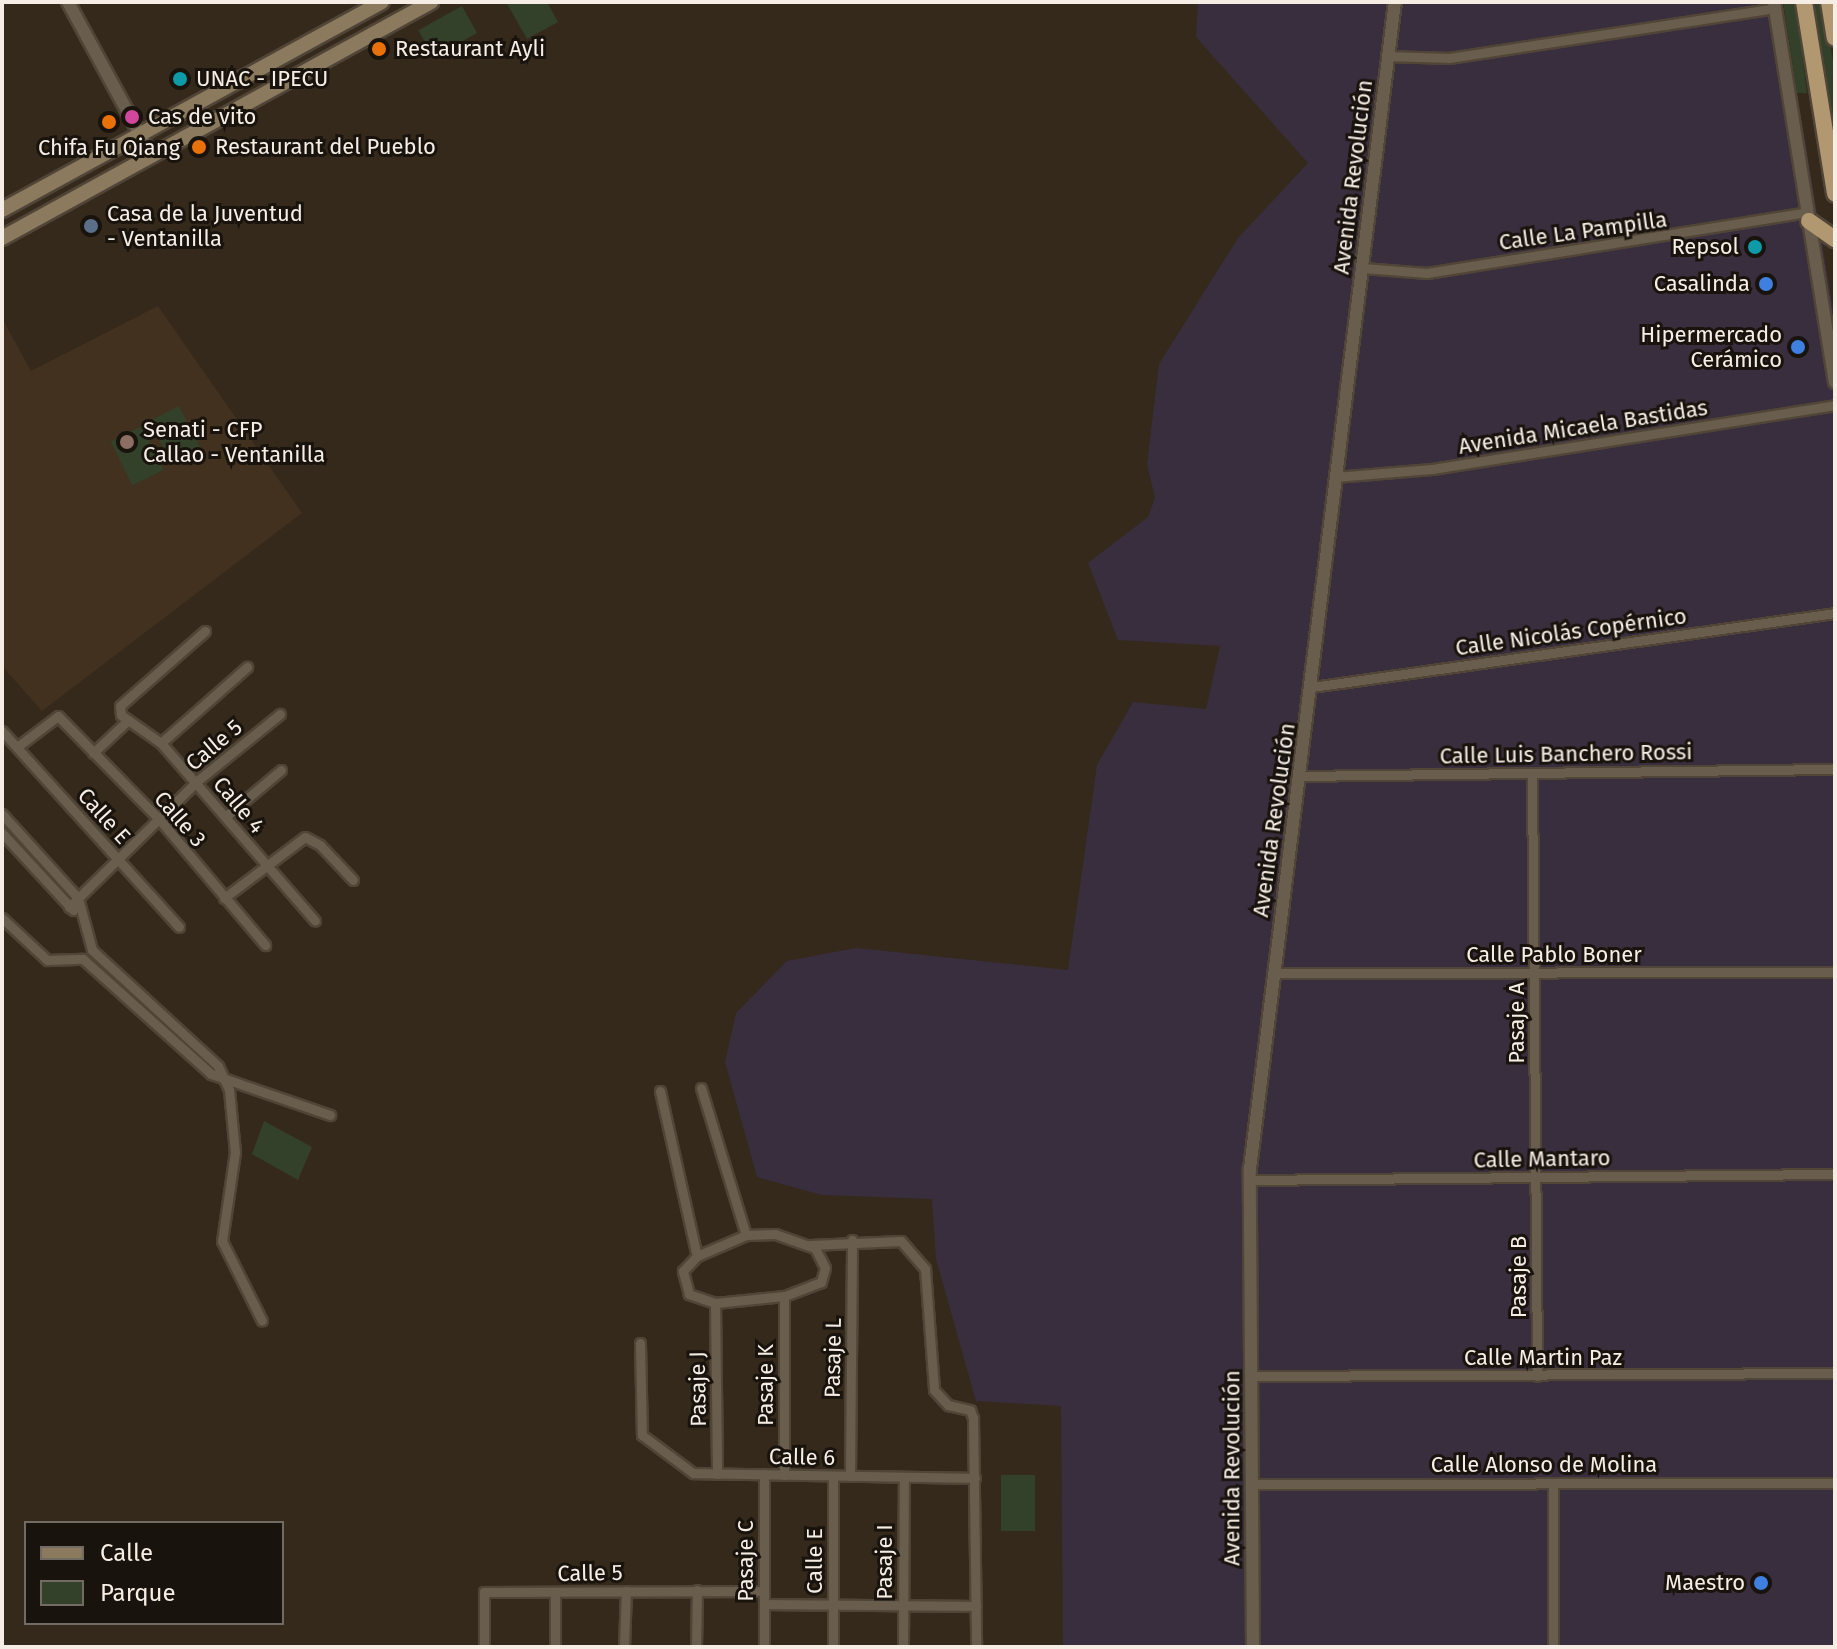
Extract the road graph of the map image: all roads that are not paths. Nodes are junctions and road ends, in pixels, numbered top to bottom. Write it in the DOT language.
graph roads {
  1 [pos="68,2"];
  2 [pos="382,2"];
  3 [pos="431,2"];
  4 [pos="1395,2"];
  5 [pos="1804,2"];
  6 [pos="1829,2"];
  7 [pos="1774,5"];
  8 [pos="1835,38"];
  9 [pos="1387,56"];
  10 [pos="141,137"];
  11 [pos="152,157"];
  12 [pos="1835,194"];
  13 [pos="2,210"];
  14 [pos="1808,216"];
  15 [pos="2,238"];
  16 [pos="1835,239"];
  17 [pos="1363,268"];
  18 [pos="1835,382"];
  19 [pos="1835,405"];
  20 [pos="1335,477"];
  21 [pos="1835,613"];
  22 [pos="205,631"];
  23 [pos="247,667"];
  24 [pos="1312,687"];
  25 [pos="280,714"];
  26 [pos="126,722"];
  27 [pos="2,731"];
  28 [pos="161,743"];
  29 [pos="17,747"];
  30 [pos="93,753"];
  31 [pos="1835,769"];
  32 [pos="281,770"];
  33 [pos="1532,773"];
  34 [pos="1298,776"];
  35 [pos="196,782"];
  36 [pos="2,814"];
  37 [pos="225,817"];
  38 [pos="159,819"];
  39 [pos="2,833"];
  40 [pos="120,860"];
  41 [pos="267,865"];
  42 [pos="353,880"];
  43 [pos="78,898"];
  44 [pos="224,898"];
  45 [pos="69,907"];
  46 [pos="2,918"];
  47 [pos="315,921"];
  48 [pos="82,922"];
  49 [pos="179,927"];
  50 [pos="265,945"];
  51 [pos="92,950"];
  52 [pos="83,959"];
  53 [pos="1835,972"];
  54 [pos="1274,973"];
  55 [pos="1535,974"];
  56 [pos="225,1080"];
  57 [pos="701,1088"];
  58 [pos="660,1091"];
  59 [pos="330,1115"];
  60 [pos="1835,1174"];
  61 [pos="1537,1177"];
  62 [pos="1249,1180"];
  63 [pos="746,1235"];
  64 [pos="852,1240"];
  65 [pos="810,1245"];
  66 [pos="697,1256"];
  67 [pos="784,1296"];
  68 [pos="715,1303"];
  69 [pos="262,1321"];
  70 [pos="640,1343"];
  71 [pos="1835,1373"];
  72 [pos="1252,1376"];
  73 [pos="1537,1376"];
  74 [pos="717,1474"];
  75 [pos="764,1474"];
  76 [pos="784,1475"];
  77 [pos="833,1476"];
  78 [pos="850,1476"];
  79 [pos="904,1477"];
  80 [pos="975,1478"];
  81 [pos="1553,1483"];
  82 [pos="1835,1483"];
  83 [pos="1253,1484"];
  84 [pos="697,1590"];
  85 [pos="626,1591"];
  86 [pos="764,1591"];
  87 [pos="555,1592"];
  88 [pos="764,1604"];
  89 [pos="833,1605"];
  90 [pos="903,1605"];
  91 [pos="976,1606"];
  92 [pos="484,1647"];
  93 [pos="555,1647"];
  94 [pos="624,1647"];
  95 [pos="696,1647"];
  96 [pos="764,1647"];
  97 [pos="833,1647"];
  98 [pos="903,1647"];
  99 [pos="976,1647"];
  100 [pos="1253,1647"];
  101 [pos="1553,1647"];
  1 -- 10 [label="street"];
  2 -- 10 [label="main road"];
  3 -- 11 [label="main road"];
  4 -- 9 [label="street, Avenida Revolución"];
  5 -- 12 [label="highway"];
  6 -- 8 [label="highway"];
  7 -- 9 [label="street"];
  7 -- 14 [label="street"];
  9 -- 17 [label="street, Avenida Revolución"];
  10 -- 11 [label="street"];
  10 -- 13 [label="main road"];
  11 -- 15 [label="main road"];
  14 -- 16 [label="highway"];
  14 -- 17 [label="street, Calle La Pampilla"];
  14 -- 18 [label="street"];
  17 -- 20 [label="street, Avenida Revolución"];
  19 -- 20 [label="street, Avenida Micaela Bastidas"];
  20 -- 24 [label="street, Avenida Revolución"];
  21 -- 24 [label="street, Calle Nicolás Copérnico"];
  22 -- 26 [label="street"];
  23 -- 28 [label="street"];
  24 -- 34 [label="street, Avenida Revolución"];
  25 -- 35 [label="street, Calle 5"];
  26 -- 28 [label="street, Calle 4"];
  26 -- 30 [label="street"];
  27 -- 29 [label="street, Calle E"];
  28 -- 35 [label="street, Calle 4"];
  29 -- 30 [label="street, Calle 3"];
  29 -- 40 [label="street, Calle E"];
  30 -- 38 [label="street, Calle 3"];
  31 -- 33 [label="street, Calle Luis Banchero Rossi"];
  32 -- 37 [label="street"];
  33 -- 34 [label="street, Calle Luis Banchero Rossi"];
  33 -- 55 [label="street, Pasaje A"];
  34 -- 54 [label="street, Avenida Revolución"];
  35 -- 37 [label="street, Calle 4"];
  35 -- 38 [label="street, Calle 5"];
  36 -- 43 [label="street"];
  37 -- 41 [label="street, Calle 4"];
  38 -- 40 [label="street, Calle 5"];
  38 -- 44 [label="street, Calle 3"];
  39 -- 45 [label="street"];
  40 -- 43 [label="street, Calle 5"];
  40 -- 49 [label="street, Calle E"];
  41 -- 42 [label="street"];
  41 -- 44 [label="street"];
  41 -- 47 [label="street, Calle 4"];
  43 -- 45 [label="street, Calle 5"];
  43 -- 48 [label="street"];
  44 -- 50 [label="street, Calle 3"];
  45 -- 48 [label="street"];
  46 -- 52 [label="street"];
  48 -- 51 [label="street"];
  51 -- 52 [label="street"];
  51 -- 56 [label="street"];
  52 -- 56 [label="street"];
  53 -- 55 [label="street, Calle Pablo Boner"];
  54 -- 55 [label="street, Calle Pablo Boner"];
  54 -- 62 [label="street, Avenida Revolución"];
  55 -- 61 [label="street, Pasaje A"];
  56 -- 59 [label="street"];
  56 -- 69 [label="street"];
  57 -- 63 [label="street"];
  58 -- 66 [label="street"];
  60 -- 61 [label="street, Calle Mantaro"];
  61 -- 62 [label="street, Calle Mantaro"];
  61 -- 73 [label="street, Pasaje B"];
  62 -- 72 [label="street, Avenida Revolución"];
  63 -- 65 [label="street"];
  63 -- 66 [label="street"];
  64 -- 65 [label="street"];
  64 -- 78 [label="street, Pasaje L"];
  64 -- 80 [label="street"];
  65 -- 67 [label="street"];
  66 -- 68 [label="street"];
  67 -- 68 [label="street"];
  67 -- 76 [label="street, Pasaje K"];
  68 -- 74 [label="street, Pasaje J"];
  70 -- 74 [label="street, Calle 6"];
  71 -- 73 [label="street, Calle Martin Paz"];
  72 -- 73 [label="street, Calle Martin Paz"];
  72 -- 83 [label="street, Avenida Revolución"];
  74 -- 75 [label="street, Calle 6"];
  75 -- 76 [label="street, Calle 6"];
  75 -- 86 [label="street, Pasaje C"];
  76 -- 77 [label="street, Calle 6"];
  77 -- 78 [label="street, Calle 6"];
  77 -- 89 [label="street, Calle E"];
  78 -- 79 [label="street, Calle 6"];
  79 -- 80 [label="street, Calle 6"];
  79 -- 90 [label="street, Pasaje I"];
  80 -- 91 [label="street"];
  81 -- 82 [label="street, Calle Alonso de Molina"];
  81 -- 83 [label="street, Calle Alonso de Molina"];
  81 -- 101 [label="street"];
  83 -- 100 [label="street, Avenida Revolución"];
  84 -- 85 [label="street, Calle 5"];
  84 -- 86 [label="street, Calle 5"];
  84 -- 95 [label="street"];
  85 -- 87 [label="street, Calle 5"];
  85 -- 94 [label="street"];
  86 -- 88 [label="street, Pasaje C"];
  87 -- 92 [label="street, Calle 5"];
  87 -- 93 [label="street"];
  88 -- 89 [label="street"];
  88 -- 96 [label="street, Pasaje C"];
  89 -- 90 [label="street"];
  89 -- 97 [label="street, Calle E"];
  90 -- 91 [label="street"];
  90 -- 98 [label="street, Pasaje I"];
  91 -- 99 [label="street"];
}
